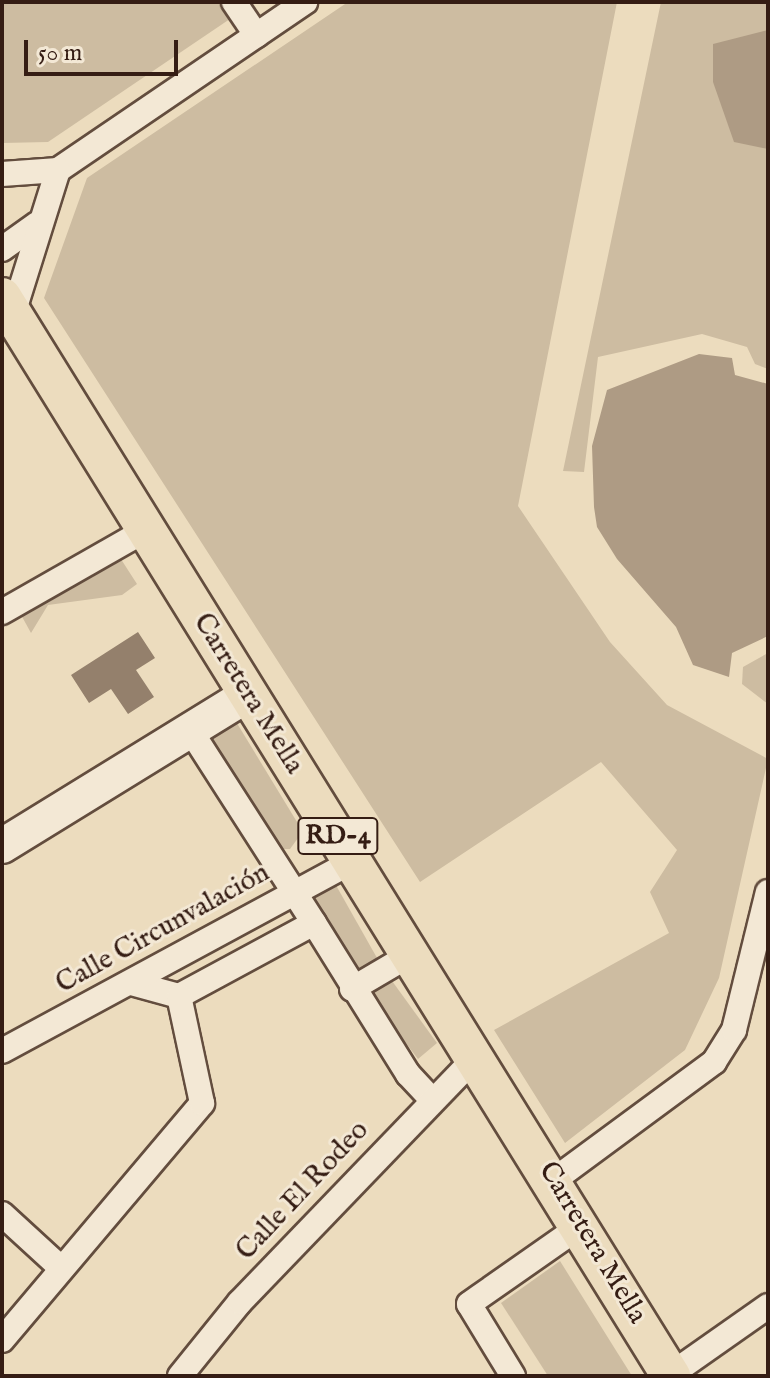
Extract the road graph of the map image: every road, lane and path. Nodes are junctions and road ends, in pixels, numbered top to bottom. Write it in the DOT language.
graph roads {
  1 [pos="234,2"];
  2 [pos="305,2"];
  3 [pos="256,35"];
  4 [pos="58,170"];
  5 [pos="2,174"];
  6 [pos="37,224"];
  7 [pos="2,249"];
  8 [pos="6,313"];
  9 [pos="146,530"];
  10 [pos="2,612"];
  11 [pos="247,695"];
  12 [pos="189,728"];
  13 [pos="2,846"];
  14 [pos="354,861"];
  15 [pos="295,891"];
  16 [pos="768,892"];
  17 [pos="314,923"];
  18 [pos="413,953"];
  19 [pos="131,983"];
  20 [pos="352,989"];
  21 [pos="179,996"];
  22 [pos="2,1051"];
  23 [pos="478,1055"];
  24 [pos="431,1099"];
  25 [pos="554,1180"];
  26 [pos="2,1214"];
  27 [pos="582,1225"];
  28 [pos="62,1269"];
  29 [pos="768,1306"];
  30 [pos="2,1340"];
  31 [pos="180,1376"];
  32 [pos="513,1376"];
  33 [pos="671,1376"];
  1 -- 3 [label="street"];
  2 -- 3 [label="street"];
  3 -- 4 [label="street"];
  4 -- 5 [label="street"];
  4 -- 6 [label="street"];
  6 -- 7 [label="street"];
  6 -- 8 [label="street"];
  8 -- 9 [label="main road, Carretera Mella / RD-4"];
  9 -- 10 [label="street"];
  9 -- 11 [label="main road, Carretera Mella / RD-4"];
  11 -- 12 [label="street"];
  11 -- 14 [label="main road, Carretera Mella / RD-4"];
  12 -- 13 [label="street"];
  12 -- 15 [label="street"];
  14 -- 15 [label="street, Calle Circunvalación"];
  14 -- 18 [label="main road, Carretera Mella / RD-4"];
  15 -- 17 [label="street"];
  15 -- 19 [label="street, Calle Circunvalación"];
  16 -- 25 [label="street"];
  17 -- 20 [label="street"];
  17 -- 21 [label="street"];
  18 -- 20 [label="street"];
  18 -- 23 [label="main road, Carretera Mella / RD-4"];
  19 -- 21 [label="street"];
  19 -- 22 [label="street, Calle Circunvalación"];
  20 -- 24 [label="street"];
  21 -- 28 [label="street"];
  23 -- 24 [label="street, Calle El Rodeo"];
  23 -- 25 [label="main road, Carretera Mella / RD-4"];
  24 -- 31 [label="street, Calle El Rodeo"];
  25 -- 27 [label="main road, Carretera Mella / RD-4"];
  26 -- 28 [label="street"];
  27 -- 32 [label="street"];
  27 -- 33 [label="main road, Carretera Mella / RD-4"];
  28 -- 30 [label="street"];
  29 -- 33 [label="street"];
}
